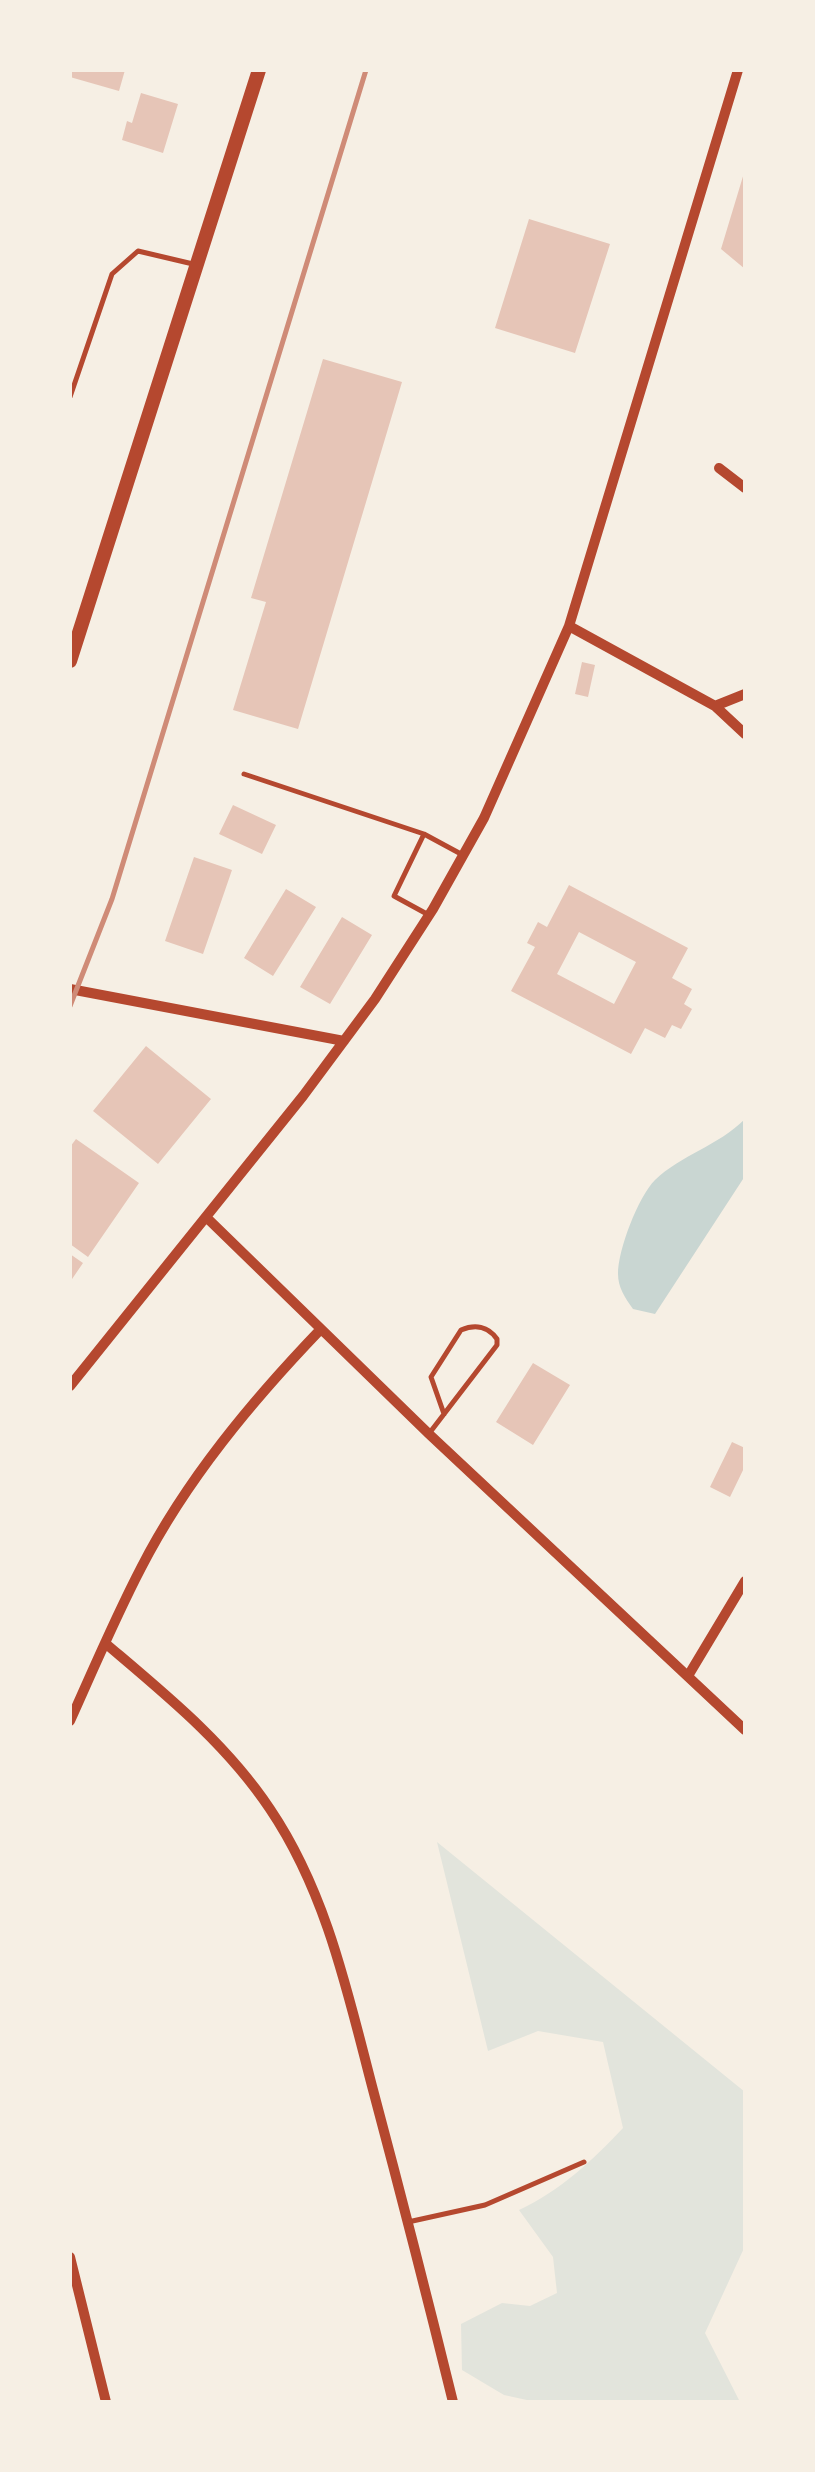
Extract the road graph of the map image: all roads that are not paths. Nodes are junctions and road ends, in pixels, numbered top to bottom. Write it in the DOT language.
graph roads {
  1 [pos="258,70"];
  2 [pos="738,70"];
  3 [pos="196,265"];
  4 [pos="70,397"];
  5 [pos="719,468"];
  6 [pos="745,488"];
  7 [pos="568,626"];
  8 [pos="70,660"];
  9 [pos="745,694"];
  10 [pos="715,706"];
  11 [pos="745,734"];
  12 [pos="244,774"];
  13 [pos="424,834"];
  14 [pos="461,854"];
  15 [pos="429,916"];
  16 [pos="70,989"];
  17 [pos="344,1041"];
  18 [pos="206,1217"];
  19 [pos="320,1330"];
  20 [pos="70,1386"];
  21 [pos="444,1414"];
  22 [pos="429,1434"];
  23 [pos="745,1580"];
  24 [pos="105,1643"];
  25 [pos="688,1676"];
  26 [pos="70,1722"];
  27 [pos="745,1730"];
  28 [pos="584,2162"];
  29 [pos="408,2222"];
  30 [pos="70,2257"];
  31 [pos="106,2402"];
  32 [pos="454,2402"];
  1 -- 3 [label="street"];
  2 -- 7 [label="street"];
  3 -- 4 [label="lane"];
  3 -- 8 [label="street"];
  5 -- 6 [label="street"];
  7 -- 10 [label="street"];
  7 -- 14 [label="street"];
  9 -- 10 [label="street"];
  10 -- 11 [label="street"];
  12 -- 13 [label="lane"];
  13 -- 14 [label="lane"];
  13 -- 15 [label="lane"];
  14 -- 15 [label="street"];
  15 -- 17 [label="street"];
  16 -- 17 [label="street"];
  17 -- 18 [label="street"];
  18 -- 19 [label="street"];
  18 -- 20 [label="street"];
  19 -- 22 [label="street"];
  19 -- 24 [label="street"];
  21 -- 21 [label="lane"];
  21 -- 22 [label="lane"];
  22 -- 25 [label="street"];
  23 -- 25 [label="street"];
  24 -- 26 [label="street"];
  24 -- 29 [label="street"];
  25 -- 27 [label="street"];
  28 -- 29 [label="lane"];
  29 -- 32 [label="street"];
  30 -- 31 [label="street"];
}
